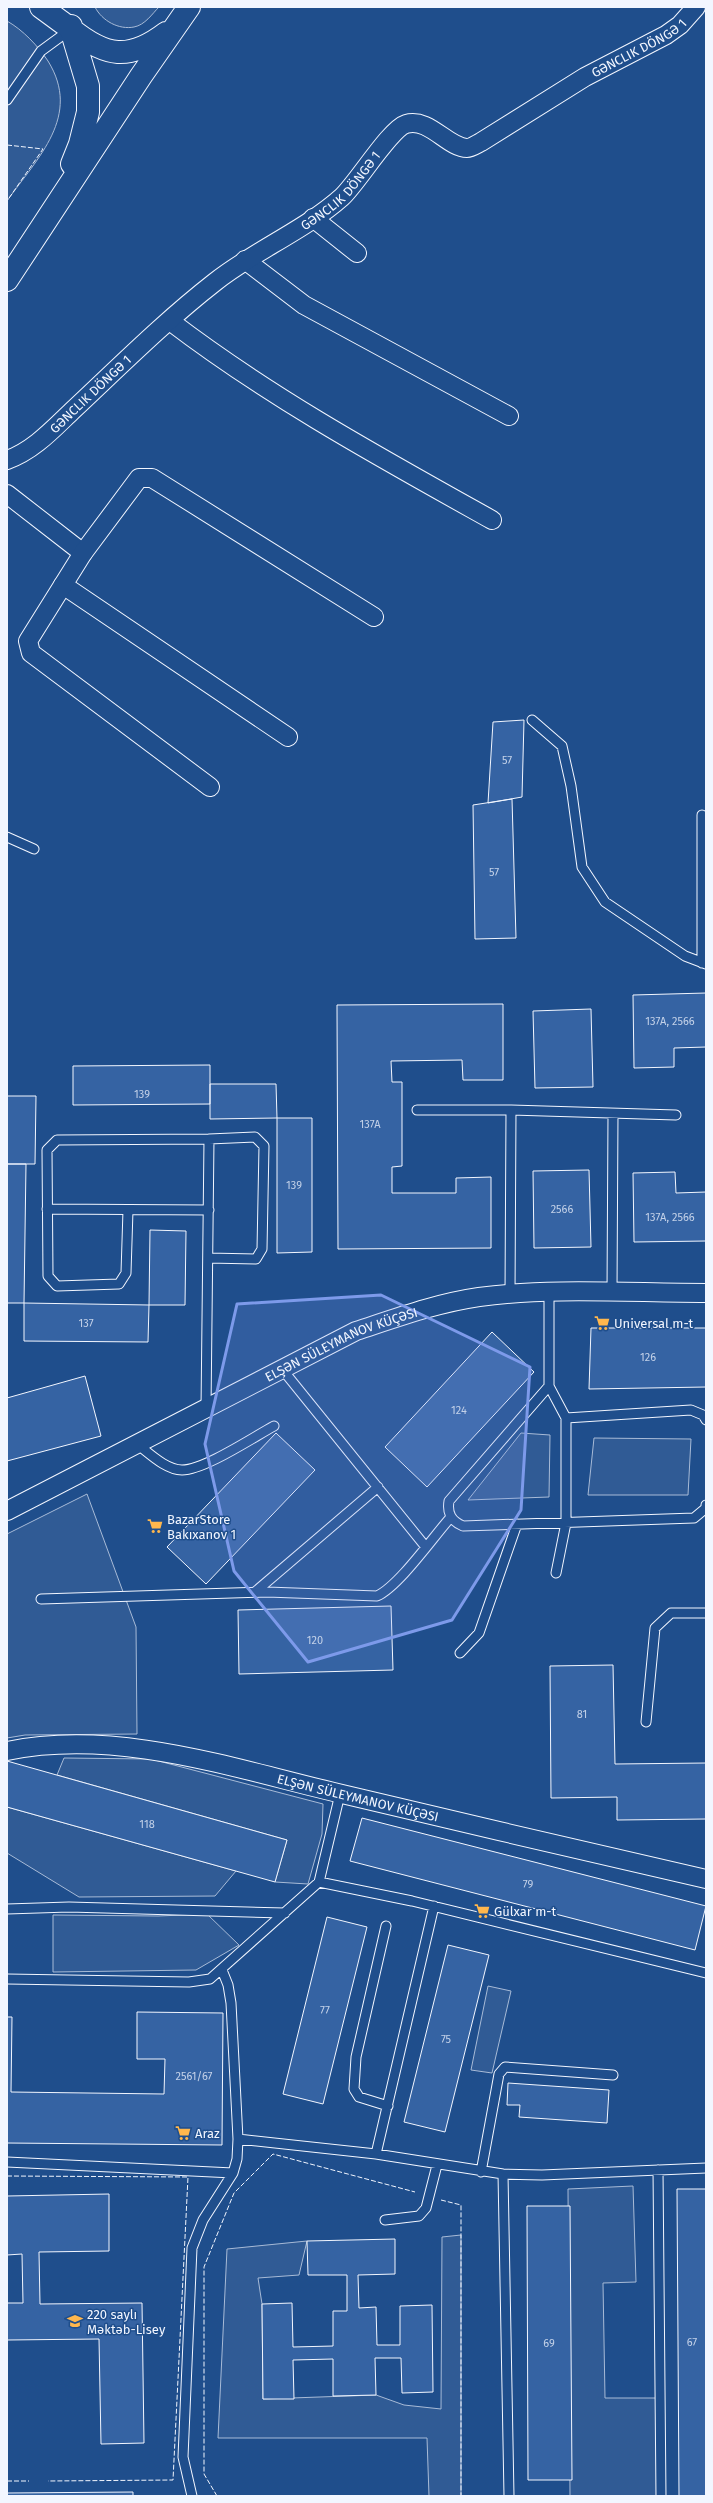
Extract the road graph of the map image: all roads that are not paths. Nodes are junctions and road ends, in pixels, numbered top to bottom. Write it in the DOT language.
graph roads {
  1 [pos="41,7"];
  2 [pos="67,7"];
  3 [pos="189,7"];
  4 [pos="696,7"];
  5 [pos="174,26"];
  6 [pos="71,29"];
  7 [pos="7,100"];
  8 [pos="313,218"];
  9 [pos="46,222"];
  10 [pos="357,253"];
  11 [pos="245,260"];
  12 [pos="7,280"];
  13 [pos="170,321"];
  14 [pos="509,416"];
  15 [pos="7,460"];
  16 [pos="7,494"];
  17 [pos="492,520"];
  18 [pos="83,553"];
  19 [pos="63,585"];
  20 [pos="374,617"];
  21 [pos="532,720"];
  22 [pos="288,737"];
  23 [pos="210,787"];
  24 [pos="702,815"];
  25 [pos="7,837"];
  26 [pos="34,849"];
  27 [pos="704,963"];
  28 [pos="416,1110"];
  29 [pos="511,1110"];
  30 [pos="613,1114"];
  31 [pos="676,1115"];
  32 [pos="209,1139"];
  33 [pos="48,1210"];
  34 [pos="128,1210"];
  35 [pos="209,1210"];
  36 [pos="208,1258"];
  37 [pos="549,1293"];
  38 [pos="612,1293"];
  39 [pos="706,1293"];
  40 [pos="510,1295"];
  41 [pos="282,1369"];
  42 [pos="548,1386"];
  43 [pos="206,1409"];
  44 [pos="566,1418"];
  45 [pos="706,1420"];
  46 [pos="274,1426"];
  47 [pos="137,1444"];
  48 [pos="378,1487"];
  49 [pos="706,1505"];
  50 [pos="7,1511"];
  51 [pos="450,1517"];
  52 [pos="566,1523"];
  53 [pos="517,1524"];
  54 [pos="425,1546"];
  55 [pos="556,1573"];
  56 [pos="255,1592"];
  57 [pos="41,1599"];
  58 [pos="706,1613"];
  59 [pos="460,1653"];
  60 [pos="646,1722"];
  61 [pos="7,1751"];
  62 [pos="340,1794"];
  63 [pos="706,1879"];
  64 [pos="319,1882"];
  65 [pos="434,1906"];
  66 [pos="7,1909"];
  67 [pos="285,1913"];
  68 [pos="386,1926"];
  69 [pos="222,1970"];
  70 [pos="706,1973"];
  71 [pos="7,1979"];
  72 [pos="613,2075"];
  73 [pos="388,2106"];
  74 [pos="238,2139"];
  75 [pos="376,2154"];
  76 [pos="7,2162"];
  77 [pos="438,2166"];
  78 [pos="706,2168"];
  79 [pos="658,2170"];
  80 [pos="481,2172"];
  81 [pos="233,2173"];
  82 [pos="503,2174"];
  83 [pos="385,2220"];
  84 [pos="192,2496"];
  85 [pos="509,2496"];
  86 [pos="661,2496"];
  1 -- 6 [label="main road"];
  2 -- 6 [label="main road"];
  3 -- 5 [label="main road"];
  4 -- 8 [label="street, GƏNCLIK DÖNGƏ 1"];
  5 -- 6 [label="main road"];
  5 -- 9 [label="main road"];
  6 -- 7 [label="lane"];
  6 -- 9 [label="main road"];
  8 -- 10 [label="street"];
  8 -- 11 [label="street, GƏNCLIK DÖNGƏ 1"];
  9 -- 12 [label="main road"];
  11 -- 13 [label="street, GƏNCLIK DÖNGƏ 1"];
  11 -- 14 [label="street"];
  13 -- 15 [label="street, GƏNCLIK DÖNGƏ 1"];
  13 -- 17 [label="street"];
  16 -- 18 [label="street"];
  18 -- 19 [label="street"];
  18 -- 20 [label="street"];
  19 -- 22 [label="street"];
  19 -- 23 [label="street"];
  21 -- 27 [label="lane"];
  24 -- 27 [label="lane"];
  25 -- 26 [label="lane"];
  28 -- 29 [label="lane"];
  29 -- 30 [label="lane"];
  29 -- 40 [label="lane"];
  30 -- 31 [label="lane"];
  30 -- 38 [label="lane"];
  32 -- 33 [label="lane"];
  32 -- 35 [label="lane"];
  32 -- 36 [label="lane"];
  33 -- 34 [label="lane"];
  33 -- 34 [label="lane"];
  34 -- 35 [label="lane"];
  35 -- 36 [label="lane"];
  36 -- 43 [label="lane"];
  37 -- 38 [label="street, ELŞƏN SÜLEYMANOV KÜÇƏSI"];
  37 -- 40 [label="street, ELŞƏN SÜLEYMANOV KÜÇƏSI"];
  37 -- 42 [label="lane"];
  38 -- 39 [label="street, ELŞƏN SÜLEYMANOV KÜÇƏSI"];
  40 -- 41 [label="street, ELŞƏN SÜLEYMANOV KÜÇƏSI"];
  41 -- 43 [label="street, ELŞƏN SÜLEYMANOV KÜÇƏSI"];
  41 -- 48 [label="lane"];
  42 -- 44 [label="lane"];
  42 -- 51 [label="lane"];
  43 -- 47 [label="street, ELŞƏN SÜLEYMANOV KÜÇƏSI"];
  44 -- 45 [label="lane"];
  44 -- 52 [label="lane"];
  46 -- 47 [label="lane"];
  47 -- 50 [label="street, ELŞƏN SÜLEYMANOV KÜÇƏSI"];
  48 -- 54 [label="lane"];
  48 -- 56 [label="lane"];
  49 -- 52 [label="lane"];
  51 -- 53 [label="lane"];
  51 -- 54 [label="lane"];
  52 -- 53 [label="lane"];
  52 -- 55 [label="lane"];
  53 -- 59 [label="lane"];
  54 -- 56 [label="lane"];
  56 -- 57 [label="lane"];
  58 -- 60 [label="lane"];
  61 -- 62 [label="street, ELŞƏN SÜLEYMANOV KÜÇƏSI"];
  62 -- 63 [label="street, ELŞƏN SÜLEYMANOV KÜÇƏSI"];
  62 -- 64 [label="lane"];
  64 -- 65 [label="lane"];
  64 -- 67 [label="lane"];
  65 -- 70 [label="lane"];
  65 -- 73 [label="lane"];
  66 -- 67 [label="lane"];
  67 -- 69 [label="lane"];
  68 -- 73 [label="lane"];
  69 -- 71 [label="lane"];
  69 -- 74 [label="lane"];
  72 -- 80 [label="lane"];
  73 -- 75 [label="lane"];
  74 -- 75 [label="lane"];
  74 -- 81 [label="lane"];
  75 -- 77 [label="lane"];
  76 -- 81 [label="lane"];
  77 -- 80 [label="lane"];
  77 -- 83 [label="lane"];
  78 -- 79 [label="lane"];
  79 -- 82 [label="lane"];
  79 -- 86 [label="lane"];
  80 -- 82 [label="lane"];
  81 -- 84 [label="lane"];
  82 -- 85 [label="lane"];
}
